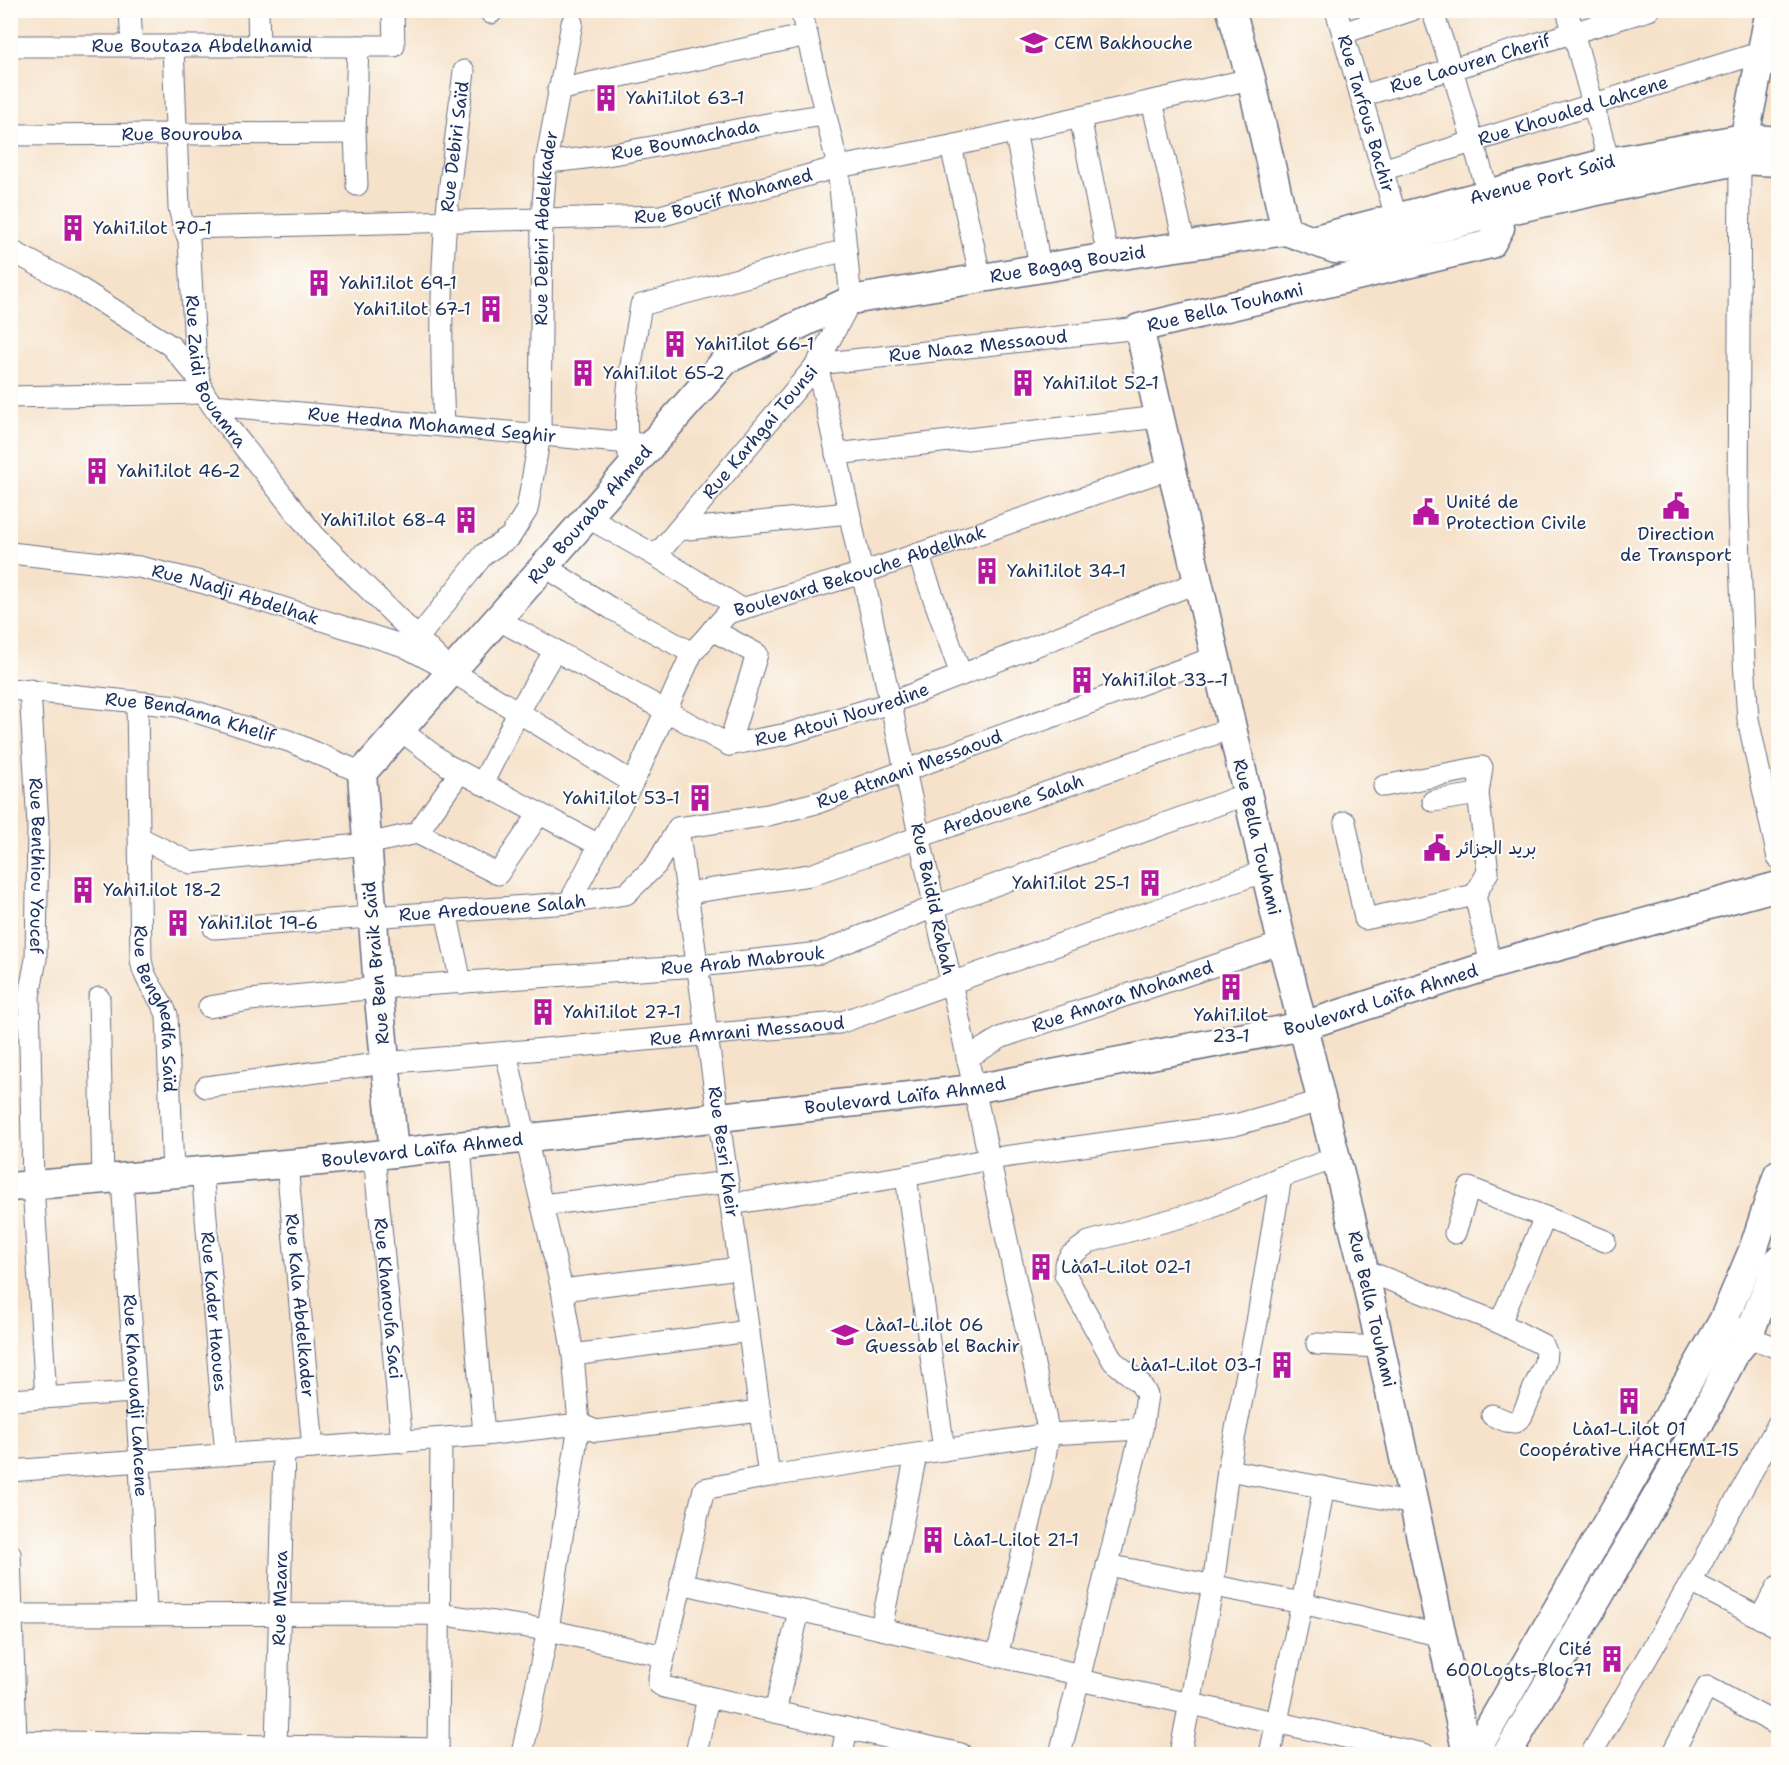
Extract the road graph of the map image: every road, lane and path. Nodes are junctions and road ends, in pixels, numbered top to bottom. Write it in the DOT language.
graph roads {
  1 [pos="130,10"];
  2 [pos="258,10"];
  3 [pos="393,10"];
  4 [pos="801,10"];
  5 [pos="1231,10"];
  6 [pos="1336,10"];
  7 [pos="1412,10"];
  8 [pos="1432,10"];
  9 [pos="1567,10"];
  10 [pos="1649,10"];
  11 [pos="1770,10"];
  12 [pos="572,23"];
  13 [pos="1342,33"];
  14 [pos="1573,33"];
  15 [pos="807,35"];
  16 [pos="10,46"];
  17 [pos="132,46"];
  18 [pos="173,46"];
  19 [pos="259,46"];
  20 [pos="358,46"];
  21 [pos="1762,52"];
  22 [pos="1452,69"];
  23 [pos="464,71"];
  24 [pos="1251,79"];
  25 [pos="558,90"];
  26 [pos="1362,96"];
  27 [pos="1152,102"];
  28 [pos="1593,104"];
  29 [pos="824,115"];
  30 [pos="1080,117"];
  31 [pos="1015,131"];
  32 [pos="355,132"];
  33 [pos="177,134"];
  34 [pos="10,135"];
  35 [pos="1779,141"];
  36 [pos="1473,142"];
  37 [pos="951,146"];
  38 [pos="1742,149"];
  39 [pos="546,162"];
  40 [pos="1609,162"];
  41 [pos="1779,162"];
  42 [pos="838,167"];
  43 [pos="1382,170"];
  44 [pos="357,185"];
  45 [pos="1492,203"];
  46 [pos="1396,217"];
  47 [pos="542,219"];
  48 [pos="446,221"];
  49 [pos="184,228"];
  50 [pos="1298,236"];
  51 [pos="1185,246"];
  52 [pos="10,250"];
  53 [pos="846,250"];
  54 [pos="1108,257"];
  55 [pos="1040,268"];
  56 [pos="981,279"];
  57 [pos="851,300"];
  58 [pos="1138,328"];
  59 [pos="817,364"];
  60 [pos="206,392"];
  61 [pos="10,397"];
  62 [pos="1159,417"];
  63 [pos="444,426"];
  64 [pos="540,435"];
  65 [pos="636,452"];
  66 [pos="837,454"];
  67 [pos="1171,468"];
  68 [pos="849,513"];
  69 [pos="587,517"];
  70 [pos="678,530"];
  71 [pos="10,553"];
  72 [pos="918,554"];
  73 [pos="656,556"];
  74 [pos="544,566"];
  75 [pos="862,573"];
  76 [pos="1198,582"];
  77 [pos="742,609"];
  78 [pos="497,619"];
  79 [pos="712,630"];
  80 [pos="418,638"];
  81 [pos="555,650"];
  82 [pos="692,653"];
  83 [pos="1215,657"];
  84 [pos="451,671"];
  85 [pos="962,675"];
  86 [pos="20,689"];
  87 [pos="137,702"];
  88 [pos="890,703"];
  89 [pos="667,711"];
  90 [pos="518,713"];
  91 [pos="1232,728"];
  92 [pos="400,730"];
  93 [pos="729,745"];
  94 [pos="905,771"];
  95 [pos="460,772"];
  96 [pos="362,773"];
  97 [pos="633,782"];
  98 [pos="482,784"];
  99 [pos="1384,786"];
  100 [pos="1247,794"];
  101 [pos="1479,794"];
  102 [pos="1433,801"];
  103 [pos="539,814"];
  104 [pos="1345,822"];
  105 [pos="678,828"];
  106 [pos="417,833"];
  107 [pos="919,837"];
  108 [pos="140,838"];
  109 [pos="367,844"];
  110 [pos="599,845"];
  111 [pos="1779,858"];
  112 [pos="1265,871"];
  113 [pos="1779,886"];
  114 [pos="687,893"];
  115 [pos="1475,895"];
  116 [pos="568,903"];
  117 [pos="934,907"];
  118 [pos="446,911"];
  119 [pos="372,916"];
  120 [pos="213,928"];
  121 [pos="1282,943"];
  122 [pos="1491,965"];
  123 [pos="698,966"];
  124 [pos="951,981"];
  125 [pos="461,982"];
  126 [pos="378,988"];
  127 [pos="99,998"];
  128 [pos="209,1007"];
  129 [pos="1303,1026"];
  130 [pos="707,1035"];
  131 [pos="506,1053"];
  132 [pos="967,1058"];
  133 [pos="384,1063"];
  134 [pos="206,1087"];
  135 [pos="974,1089"];
  136 [pos="1321,1101"];
  137 [pos="719,1116"];
  138 [pos="527,1138"];
  139 [pos="460,1146"];
  140 [pos="384,1154"];
  141 [pos="1336,1158"];
  142 [pos="989,1159"];
  143 [pos="287,1164"];
  144 [pos="202,1170"];
  145 [pos="173,1174"];
  146 [pos="1779,1174"];
  147 [pos="906,1176"];
  148 [pos="1281,1177"];
  149 [pos="112,1179"];
  150 [pos="728,1182"];
  151 [pos="22,1186"];
  152 [pos="731,1204"];
  153 [pos="542,1205"];
  154 [pos="1545,1217"];
  155 [pos="1455,1233"];
  156 [pos="1605,1241"];
  157 [pos="1779,1261"];
  158 [pos="740,1268"];
  159 [pos="1364,1270"];
  160 [pos="562,1290"];
  161 [pos="1723,1321"];
  162 [pos="1500,1323"];
  163 [pos="749,1331"];
  164 [pos="1748,1337"];
  165 [pos="1317,1344"];
  166 [pos="1380,1347"];
  167 [pos="1779,1348"];
  168 [pos="573,1355"];
  169 [pos="134,1392"];
  170 [pos="46,1398"];
  171 [pos="10,1400"];
  172 [pos="760,1411"];
  173 [pos="1492,1415"];
  174 [pos="579,1424"];
  175 [pos="1779,1424"];
  176 [pos="1142,1429"];
  177 [pos="1048,1434"];
  178 [pos="484,1436"];
  179 [pos="441,1439"];
  180 [pos="402,1442"];
  181 [pos="313,1448"];
  182 [pos="284,1450"];
  183 [pos="944,1450"];
  184 [pos="226,1455"];
  185 [pos="916,1455"];
  186 [pos="140,1461"];
  187 [pos="1228,1470"];
  188 [pos="10,1471"];
  189 [pos="769,1476"];
  190 [pos="1324,1486"];
  191 [pos="1414,1504"];
  192 [pos="10,1554"];
  193 [pos="1107,1565"];
  194 [pos="1690,1582"];
  195 [pos="681,1584"];
  196 [pos="1213,1586"];
  197 [pos="1779,1586"];
  198 [pos="1302,1603"];
  199 [pos="799,1611"];
  200 [pos="146,1614"];
  201 [pos="439,1614"];
  202 [pos="12,1615"];
  203 [pos="278,1615"];
  204 [pos="1769,1622"];
  205 [pos="881,1629"];
  206 [pos="548,1630"];
  207 [pos="1442,1636"];
  208 [pos="664,1656"];
  209 [pos="997,1656"];
  210 [pos="1080,1678"];
  211 [pos="708,1696"];
  212 [pos="1190,1705"];
  213 [pos="775,1712"];
  214 [pos="1276,1724"];
  215 [pos="1779,1725"];
  216 [pos="847,1728"];
  217 [pos="13,1741"];
  218 [pos="276,1746"];
  219 [pos="187,1749"];
  220 [pos="438,1752"];
  221 [pos="522,1755"];
  222 [pos="696,1755"];
  223 [pos="842,1755"];
  224 [pos="961,1755"];
  225 [pos="1060,1755"];
  226 [pos="1180,1755"];
  227 [pos="1270,1755"];
  228 [pos="1424,1755"];
  229 [pos="1467,1755"];
  230 [pos="1474,1755"];
  231 [pos="1507,1755"];
  232 [pos="1591,1755"];
  233 [pos="1672,1755"];
  1 -- 17 [label="street"];
  2 -- 19 [label="street"];
  3 -- 20 [label="street, Rue Boutaza Abdelhamid"];
  4 -- 15 [label="street"];
  5 -- 24 [label="street"];
  6 -- 13 [label="street, Rue Tarfous Bachir"];
  7 -- 13 [label="street"];
  8 -- 22 [label="street"];
  9 -- 14 [label="street"];
  10 -- 14 [label="street, Rue Laouren Cherif"];
  11 -- 21 [label="street"];
  12 -- 25 [label="street, Rue Debiri Abdelkader"];
  13 -- 26 [label="street, Rue Tarfous Bachir"];
  14 -- 22 [label="street, Rue Laouren Cherif"];
  14 -- 28 [label="street"];
  15 -- 25 [label="street"];
  15 -- 29 [label="street"];
  16 -- 17 [label="street, Rue Boutaza Abdelhamid"];
  17 -- 18 [label="street, Rue Boutaza Abdelhamid"];
  18 -- 19 [label="street, Rue Boutaza Abdelhamid"];
  18 -- 33 [label="street, Rue Zaidi Bouamra"];
  19 -- 20 [label="street, Rue Boutaza Abdelhamid"];
  20 -- 32 [label="street"];
  21 -- 28 [label="street, Rue Khoualed Lahcene"];
  21 -- 38 [label="street"];
  22 -- 26 [label="street, Rue Laouren Cherif"];
  22 -- 36 [label="street"];
  23 -- 48 [label="street, Rue Debiri Saïd"];
  24 -- 27 [label="street, Rue Boucif Mohamed"];
  24 -- 50 [label="street"];
  25 -- 39 [label="street, Rue Debiri Abdelkader"];
  26 -- 43 [label="street, Rue Tarfous Bachir"];
  27 -- 30 [label="street, Rue Boucif Mohamed"];
  27 -- 51 [label="street"];
  28 -- 36 [label="street, Rue Khoualed Lahcene"];
  28 -- 40 [label="street"];
  29 -- 39 [label="street, Rue Boumachada"];
  29 -- 42 [label="street"];
  30 -- 31 [label="street, Rue Boucif Mohamed"];
  30 -- 54 [label="street"];
  31 -- 37 [label="street, Rue Boucif Mohamed"];
  31 -- 55 [label="street"];
  32 -- 33 [label="street, Rue Bourouba"];
  32 -- 44 [label="street"];
  33 -- 34 [label="street, Rue Bourouba"];
  33 -- 49 [label="street, Rue Zaidi Bouamra"];
  35 -- 38 [label="street, Avenue Port Saïd"];
  36 -- 43 [label="street, Rue Khoualed Lahcene"];
  36 -- 45 [label="street"];
  37 -- 42 [label="street, Rue Boucif Mohamed"];
  37 -- 56 [label="street"];
  38 -- 40 [label="street, Avenue Port Saïd"];
  38 -- 41 [label="street, Avenue Port Saïd"];
  38 -- 45 [label="street, Avenue Port Saïd"];
  38 -- 111 [label="street"];
  39 -- 47 [label="street, Rue Debiri Abdelkader"];
  40 -- 45 [label="street, Avenue Port Saïd"];
  42 -- 47 [label="street, Rue Boucif Mohamed"];
  42 -- 53 [label="street"];
  43 -- 46 [label="street, Rue Tarfous Bachir"];
  45 -- 46 [label="street, Avenue Port Saïd"];
  45 -- 50 [label="street, Avenue Port Saïd"];
  45 -- 58 [label="street, Rue Bella Touhami"];
  46 -- 50 [label="street, Avenue Port Saïd"];
  47 -- 48 [label="street, Rue Boucif Mohamed"];
  47 -- 64 [label="street, Rue Debiri Abdelkader"];
  48 -- 49 [label="street, Rue Boucif Mohamed"];
  48 -- 63 [label="street, Rue Debiri Saïd"];
  49 -- 60 [label="street, Rue Zaidi Bouamra"];
  50 -- 51 [label="street, Rue Bagag Bouzid"];
  51 -- 54 [label="street, Rue Bagag Bouzid"];
  52 -- 60 [label="street"];
  53 -- 57 [label="street"];
  53 -- 65 [label="street"];
  54 -- 55 [label="street, Rue Bagag Bouzid"];
  55 -- 56 [label="street, Rue Bagag Bouzid"];
  56 -- 57 [label="street, Rue Bagag Bouzid"];
  57 -- 59 [label="street, Rue Karhgai Tounsi"];
  57 -- 65 [label="street, Rue Bouraba Ahmed"];
  58 -- 59 [label="street, Rue Naaz Messaoud"];
  58 -- 62 [label="street, Rue Bella Touhami"];
  59 -- 66 [label="street, Rue Baidid Rabah"];
  59 -- 70 [label="street, Rue Karhgai Tounsi"];
  60 -- 61 [label="street, Rue Hedna Mohamed Seghir"];
  60 -- 63 [label="street, Rue Hedna Mohamed Seghir"];
  60 -- 80 [label="street, Rue Zaidi Bouamra"];
  62 -- 66 [label="street"];
  62 -- 67 [label="street, Rue Bella Touhami"];
  63 -- 64 [label="street, Rue Hedna Mohamed Seghir"];
  64 -- 65 [label="street, Rue Hedna Mohamed Seghir"];
  64 -- 80 [label="street, Rue Debiri Abdelkader"];
  65 -- 69 [label="street, Rue Bouraba Ahmed"];
  66 -- 68 [label="street, Rue Baidid Rabah"];
  67 -- 72 [label="street, Boulevard Bekouche Abdelhak"];
  67 -- 76 [label="street, Rue Bella Touhami"];
  68 -- 70 [label="street"];
  68 -- 75 [label="street, Rue Baidid Rabah"];
  69 -- 73 [label="street"];
  69 -- 74 [label="street, Rue Bouraba Ahmed"];
  70 -- 73 [label="street, Rue Karhgai Tounsi"];
  71 -- 84 [label="street, Rue Nadji Abdelhak"];
  72 -- 75 [label="street, Boulevard Bekouche Abdelhak"];
  72 -- 85 [label="street"];
  73 -- 77 [label="street"];
  74 -- 78 [label="street, Rue Bouraba Ahmed"];
  74 -- 82 [label="street"];
  75 -- 77 [label="street, Boulevard Bekouche Abdelhak"];
  75 -- 88 [label="street, Rue Baidid Rabah"];
  76 -- 83 [label="street, Rue Bella Touhami"];
  76 -- 85 [label="street, Rue Atoui Nouredine"];
  77 -- 79 [label="street, Boulevard Bekouche Abdelhak"];
  78 -- 81 [label="street, Rue Atoui Nouredine"];
  78 -- 84 [label="street, Rue Bouraba Ahmed"];
  79 -- 82 [label="street, Boulevard Bekouche Abdelhak"];
  79 -- 93 [label="street"];
  80 -- 84 [label="street, Rue Zaidi Bouamra"];
  81 -- 89 [label="street, Rue Atoui Nouredine"];
  81 -- 90 [label="street"];
  82 -- 89 [label="street, Boulevard Bekouche Abdelhak"];
  83 -- 91 [label="street, Rue Bella Touhami"];
  83 -- 94 [label="street, Rue Atmani Messaoud"];
  84 -- 90 [label="street"];
  84 -- 92 [label="street, Rue Bouraba Ahmed"];
  85 -- 88 [label="street, Rue Atoui Nouredine"];
  86 -- 87 [label="street, Rue Bendama Khelif"];
  86 -- 151 [label="street, Rue Benthiou Youcef"];
  87 -- 96 [label="street, Rue Bendama Khelif"];
  87 -- 108 [label="street, Rue Benghedfa Saïd"];
  88 -- 93 [label="street, Rue Atoui Nouredine"];
  88 -- 94 [label="street, Rue Baidid Rabah"];
  89 -- 93 [label="street, Rue Atoui Nouredine"];
  89 -- 97 [label="street, Boulevard Bekouche Abdelhak"];
  90 -- 97 [label="street"];
  90 -- 98 [label="street"];
  91 -- 100 [label="street, Rue Bella Touhami"];
  91 -- 107 [label="street, Aredouene Salah"];
  92 -- 95 [label="street"];
  92 -- 96 [label="street, Rue Bouraba Ahmed"];
  94 -- 105 [label="street, Rue Atmani Messaoud"];
  94 -- 107 [label="street, Rue Baidid Rabah"];
  95 -- 98 [label="street"];
  95 -- 106 [label="street"];
  96 -- 109 [label="street, Rue Ben Braik Saïd"];
  97 -- 110 [label="street, Boulevard Bekouche Abdelhak"];
  98 -- 103 [label="street"];
  99 -- 101 [label="street"];
  100 -- 112 [label="street, Rue Bella Touhami"];
  100 -- 117 [label="street, Rue Arab Mabrouk"];
  101 -- 102 [label="street"];
  101 -- 115 [label="street"];
  103 -- 106 [label="street"];
  103 -- 110 [label="street"];
  104 -- 115 [label="street"];
  105 -- 114 [label="street, Rue Besri Kheir"];
  105 -- 116 [label="street, Rue Aredouene Salah"];
  106 -- 109 [label="street"];
  107 -- 114 [label="street, Aredouene Salah"];
  107 -- 117 [label="street, Rue Baidid Rabah"];
  108 -- 109 [label="street"];
  108 -- 145 [label="street, Rue Benghedfa Saïd"];
  109 -- 119 [label="street, Rue Ben Braik Saïd"];
  110 -- 116 [label="street, Boulevard Bekouche Abdelhak"];
  112 -- 121 [label="street, Rue Bella Touhami"];
  112 -- 124 [label="street, Rue Amrani Messaoud"];
  113 -- 122 [label="street, Boulevard Laïfa Ahmed"];
  114 -- 123 [label="street, Rue Besri Kheir"];
  115 -- 122 [label="street"];
  116 -- 118 [label="street, Rue Aredouene Salah"];
  117 -- 123 [label="street, Rue Arab Mabrouk"];
  117 -- 124 [label="street, Rue Baidid Rabah"];
  118 -- 119 [label="street, Rue Aredouene Salah"];
  118 -- 125 [label="street"];
  119 -- 120 [label="street, Rue Aredouene Salah"];
  119 -- 126 [label="street, Rue Ben Braik Saïd"];
  121 -- 129 [label="street, Rue Bella Touhami"];
  121 -- 132 [label="street, Rue Amara Mohamed"];
  122 -- 129 [label="street, Boulevard Laïfa Ahmed"];
  123 -- 125 [label="street, Rue Arab Mabrouk"];
  123 -- 130 [label="street, Rue Besri Kheir"];
  124 -- 130 [label="street, Rue Amrani Messaoud"];
  124 -- 132 [label="street, Rue Baidid Rabah"];
  125 -- 126 [label="street, Rue Arab Mabrouk"];
  126 -- 128 [label="street, Rue Arab Mabrouk"];
  126 -- 133 [label="street, Rue Ben Braik Saïd"];
  127 -- 149 [label="street, Rue Khaouadji Lahcene"];
  129 -- 135 [label="street, Boulevard Laïfa Ahmed"];
  129 -- 136 [label="street, Rue Bella Touhami"];
  130 -- 131 [label="street, Rue Amrani Messaoud"];
  130 -- 137 [label="street, Rue Besri Kheir"];
  131 -- 133 [label="street, Rue Amrani Messaoud"];
  131 -- 138 [label="street"];
  132 -- 135 [label="street, Rue Baidid Rabah"];
  133 -- 134 [label="street, Rue Amrani Messaoud"];
  133 -- 140 [label="street, Rue Ben Braik Saïd"];
  135 -- 137 [label="street, Boulevard Laïfa Ahmed"];
  135 -- 142 [label="street, Rue Baidid Rabah"];
  136 -- 141 [label="street, Rue Bella Touhami"];
  136 -- 142 [label="street"];
  137 -- 138 [label="street, Boulevard Laïfa Ahmed"];
  137 -- 150 [label="street, Rue Besri Kheir"];
  138 -- 139 [label="street, Boulevard Laïfa Ahmed"];
  138 -- 153 [label="street"];
  139 -- 140 [label="street, Boulevard Laïfa Ahmed"];
  139 -- 178 [label="street"];
  140 -- 143 [label="street, Boulevard Laïfa Ahmed"];
  140 -- 180 [label="street, Rue Khanoufa Saci"];
  141 -- 148 [label="street"];
  141 -- 159 [label="street, Rue Bella Touhami"];
  142 -- 147 [label="street"];
  142 -- 177 [label="street, Rue Baidid Rabah"];
  143 -- 144 [label="street, Boulevard Laïfa Ahmed"];
  143 -- 181 [label="street, Rue Kala Abdelkader"];
  144 -- 145 [label="street, Boulevard Laïfa Ahmed"];
  144 -- 184 [label="street, Rue Kader Haoues"];
  145 -- 149 [label="street, Boulevard Laïfa Ahmed"];
  146 -- 161 [label="street"];
  147 -- 152 [label="street"];
  147 -- 183 [label="street"];
  148 -- 176 [label="street"];
  148 -- 187 [label="street"];
  149 -- 151 [label="street, Boulevard Laïfa Ahmed"];
  149 -- 169 [label="street, Rue Khaouadji Lahcene"];
  150 -- 152 [label="street, Rue Besri Kheir"];
  150 -- 153 [label="street"];
  151 -- 170 [label="street, Rue Benthiou Youcef"];
  152 -- 158 [label="street, Rue Besri Kheir"];
  153 -- 160 [label="street"];
  154 -- 155 [label="street"];
  154 -- 156 [label="street"];
  154 -- 162 [label="street"];
  157 -- 164 [label="street"];
  158 -- 160 [label="street"];
  158 -- 163 [label="street, Rue Besri Kheir"];
  159 -- 162 [label="street"];
  159 -- 166 [label="street, Rue Bella Touhami"];
  160 -- 168 [label="street"];
  161 -- 164 [label="street"];
  161 -- 230 [label="street"];
  162 -- 173 [label="street"];
  163 -- 168 [label="street"];
  163 -- 172 [label="street, Rue Besri Kheir"];
  164 -- 167 [label="street"];
  164 -- 231 [label="street"];
  165 -- 166 [label="street"];
  166 -- 191 [label="street, Rue Bella Touhami"];
  168 -- 174 [label="street"];
  169 -- 170 [label="street"];
  169 -- 186 [label="street, Rue Khaouadji Lahcene"];
  170 -- 171 [label="street"];
  172 -- 174 [label="street"];
  172 -- 189 [label="street, Rue Besri Kheir"];
  174 -- 178 [label="street"];
  174 -- 206 [label="street"];
  175 -- 194 [label="street"];
  176 -- 177 [label="street"];
  176 -- 193 [label="street"];
  177 -- 183 [label="street"];
  177 -- 209 [label="street"];
  178 -- 179 [label="street"];
  179 -- 180 [label="street"];
  179 -- 201 [label="street"];
  180 -- 181 [label="street"];
  181 -- 182 [label="street"];
  182 -- 184 [label="street"];
  182 -- 203 [label="street, Rue Mzara"];
  183 -- 185 [label="street"];
  184 -- 186 [label="street"];
  185 -- 189 [label="street"];
  185 -- 205 [label="street"];
  186 -- 188 [label="street"];
  186 -- 200 [label="street, Rue Khaouadji Lahcene"];
  187 -- 190 [label="street"];
  187 -- 196 [label="street"];
  189 -- 195 [label="street"];
  190 -- 191 [label="street"];
  190 -- 198 [label="street"];
  191 -- 207 [label="street, Rue Bella Touhami"];
  192 -- 202 [label="street"];
  193 -- 196 [label="street"];
  193 -- 210 [label="street"];
  194 -- 204 [label="street"];
  194 -- 232 [label="street"];
  195 -- 199 [label="street"];
  195 -- 208 [label="street"];
  196 -- 198 [label="street"];
  196 -- 212 [label="street"];
  197 -- 204 [label="street"];
  198 -- 207 [label="street"];
  198 -- 214 [label="street"];
  199 -- 205 [label="street"];
  199 -- 213 [label="street"];
  200 -- 202 [label="street"];
  200 -- 203 [label="street"];
  201 -- 203 [label="street"];
  201 -- 206 [label="street"];
  201 -- 220 [label="street"];
  202 -- 217 [label="street"];
  203 -- 218 [label="street, Rue Mzara"];
  205 -- 209 [label="street"];
  206 -- 208 [label="street"];
  206 -- 221 [label="street"];
  207 -- 229 [label="street, Rue Bella Touhami"];
  208 -- 211 [label="street"];
  209 -- 210 [label="street"];
  210 -- 212 [label="street"];
  210 -- 225 [label="street"];
  211 -- 213 [label="street"];
  211 -- 222 [label="street"];
  212 -- 214 [label="street"];
  212 -- 226 [label="street"];
  213 -- 216 [label="street"];
  214 -- 227 [label="street"];
  214 -- 228 [label="street"];
  215 -- 233 [label="street"];
  216 -- 223 [label="street"];
  216 -- 224 [label="street"];
  217 -- 219 [label="street"];
  218 -- 219 [label="street"];
  218 -- 220 [label="street"];
}
